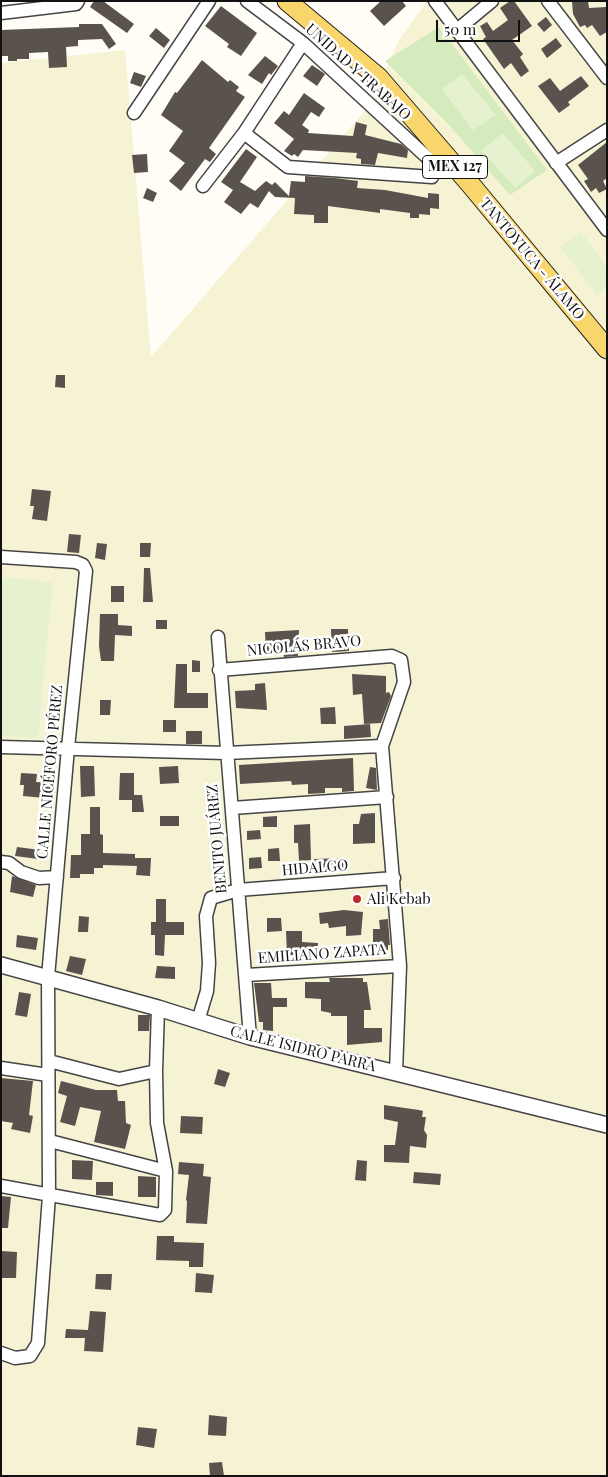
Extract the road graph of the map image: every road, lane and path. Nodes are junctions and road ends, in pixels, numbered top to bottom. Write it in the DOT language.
graph roads {
  1 [pos="78,1"];
  2 [pos="210,1"];
  3 [pos="247,1"];
  4 [pos="287,1"];
  5 [pos="435,1"];
  6 [pos="492,1"];
  7 [pos="548,1"];
  8 [pos="1,13"];
  9 [pos="457,30"];
  10 [pos="303,43"];
  11 [pos="607,78"];
  12 [pos="134,113"];
  13 [pos="607,130"];
  14 [pos="244,133"];
  15 [pos="556,163"];
  16 [pos="203,186"];
  17 [pos="607,230"];
  18 [pos="607,350"];
  19 [pos="1,557"];
  20 [pos="218,637"];
  21 [pos="219,670"];
  22 [pos="1,746"];
  23 [pos="382,746"];
  24 [pos="68,748"];
  25 [pos="226,753"];
  26 [pos="387,797"];
  27 [pos="232,808"];
  28 [pos="1,862"];
  29 [pos="57,877"];
  30 [pos="394,878"];
  31 [pos="238,890"];
  32 [pos="1,964"];
  33 [pos="400,966"];
  34 [pos="246,975"];
  35 [pos="48,977"];
  36 [pos="158,1008"];
  37 [pos="198,1021"];
  38 [pos="250,1037"];
  39 [pos="48,1062"];
  40 [pos="1,1068"];
  41 [pos="156,1071"];
  42 [pos="396,1072"];
  43 [pos="48,1075"];
  44 [pos="607,1125"];
  45 [pos="50,1141"];
  46 [pos="166,1171"];
  47 [pos="1,1186"];
  48 [pos="49,1196"];
  49 [pos="1,1353"];
  1 -- 8 [label="street"];
  2 -- 12 [label="street"];
  3 -- 10 [label="street, UNIDAD Y TRABAJO"];
  4 -- 18 [label="main road, TANTOYUCA - ÁLAMO / MEX 127"];
  5 -- 9 [label="street"];
  6 -- 9 [label="street"];
  7 -- 11 [label="street"];
  9 -- 15 [label="street"];
  10 -- 14 [label="street"];
  10 -- 14 [label="street, UNIDAD Y TRABAJO"];
  13 -- 15 [label="street"];
  14 -- 16 [label="street"];
  15 -- 17 [label="street"];
  19 -- 24 [label="street, CALLE NICÉFORO PÉREZ"];
  20 -- 21 [label="street, BENITO JUÁREZ"];
  21 -- 23 [label="street, NICOLÁS BRAVO"];
  21 -- 25 [label="street, BENITO JUÁREZ"];
  22 -- 24 [label="street"];
  23 -- 25 [label="street"];
  23 -- 26 [label="street"];
  24 -- 25 [label="street"];
  24 -- 29 [label="street, CALLE NICÉFORO PÉREZ"];
  25 -- 27 [label="street, BENITO JUÁREZ"];
  26 -- 27 [label="street"];
  26 -- 30 [label="street"];
  27 -- 31 [label="street, BENITO JUÁREZ"];
  28 -- 29 [label="street"];
  29 -- 35 [label="street, CALLE NICÉFORO PÉREZ"];
  30 -- 31 [label="street, HIDALGO"];
  30 -- 33 [label="street"];
  31 -- 34 [label="street, BENITO JUÁREZ"];
  31 -- 37 [label="street, HIDALGO"];
  32 -- 35 [label="street, CALLE ISIDRO PARRA"];
  33 -- 34 [label="street, EMILIANO ZAPATA"];
  33 -- 42 [label="street"];
  34 -- 38 [label="street, BENITO JUÁREZ"];
  35 -- 36 [label="street, CALLE ISIDRO PARRA"];
  35 -- 39 [label="street, CALLE NICÉFORO PÉREZ"];
  36 -- 37 [label="street, CALLE ISIDRO PARRA"];
  36 -- 41 [label="street"];
  37 -- 38 [label="street, CALLE ISIDRO PARRA"];
  38 -- 42 [label="street, CALLE ISIDRO PARRA"];
  39 -- 41 [label="street"];
  39 -- 43 [label="street, CALLE NICÉFORO PÉREZ"];
  40 -- 43 [label="street"];
  41 -- 46 [label="street"];
  42 -- 44 [label="street, CALLE ISIDRO PARRA"];
  43 -- 45 [label="street, CALLE NICÉFORO PÉREZ"];
  45 -- 46 [label="street"];
  45 -- 48 [label="street, CALLE NICÉFORO PÉREZ"];
  46 -- 48 [label="street"];
  47 -- 48 [label="street"];
  48 -- 49 [label="street, CALLE NICÉFORO PÉREZ"];
}
